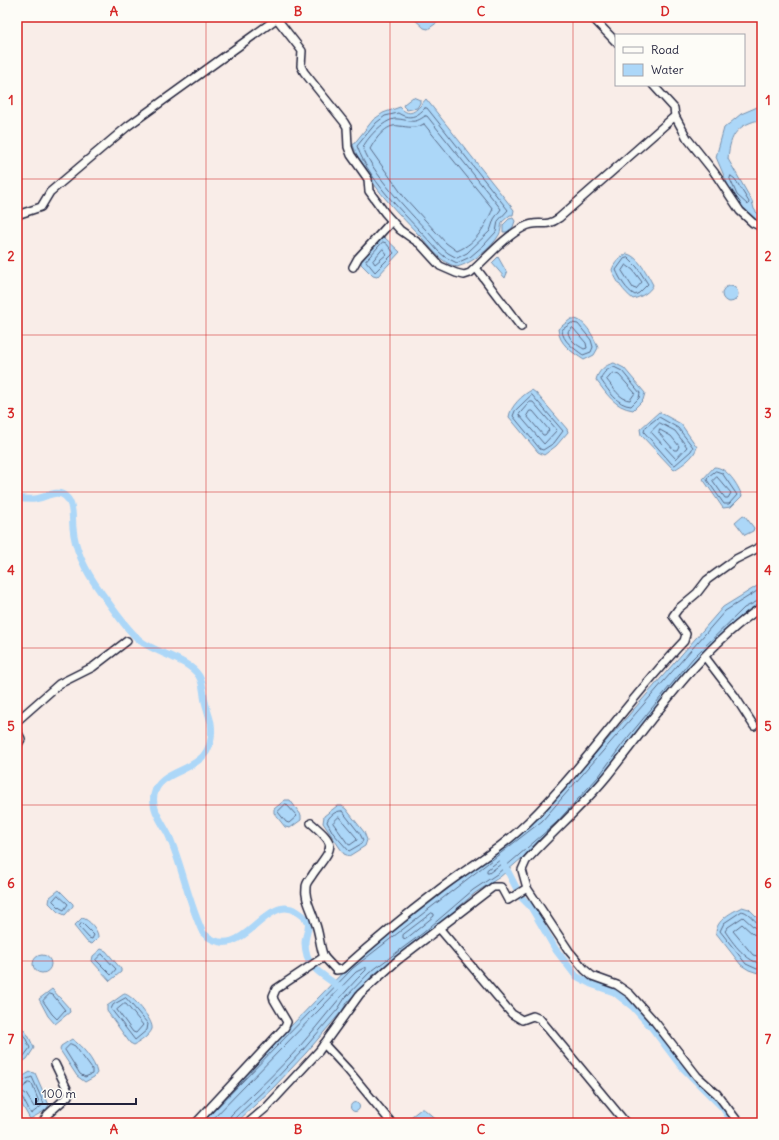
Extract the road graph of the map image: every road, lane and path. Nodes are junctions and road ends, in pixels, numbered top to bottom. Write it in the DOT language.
graph roads {
  1 [pos="592,17"];
  2 [pos="278,18"];
  3 [pos="615,41"];
  4 [pos="654,86"];
  5 [pos="675,116"];
  6 [pos="17,215"];
  7 [pos="392,221"];
  8 [pos="762,227"];
  9 [pos="353,267"];
  10 [pos="476,268"];
  11 [pos="521,327"];
  12 [pos="762,546"];
  13 [pos="762,607"];
  14 [pos="127,641"];
  15 [pos="705,657"];
  16 [pos="17,721"];
  17 [pos="754,726"];
  18 [pos="17,731"];
  19 [pos="17,746"];
  20 [pos="310,823"];
  21 [pos="526,889"];
  22 [pos="439,928"];
  23 [pos="322,959"];
  24 [pos="324,1044"];
  25 [pos="55,1064"];
  26 [pos="390,1121"];
  27 [pos="42,1123"];
  28 [pos="196,1123"];
  29 [pos="248,1123"];
  30 [pos="626,1123"];
  31 [pos="739,1123"];
  1 -- 3 [label="street"];
  2 -- 6 [label="street"];
  2 -- 7 [label="street"];
  4 -- 5 [label="street"];
  5 -- 8 [label="street"];
  5 -- 10 [label="street"];
  7 -- 9 [label="street"];
  7 -- 10 [label="street"];
  10 -- 11 [label="street"];
  12 -- 23 [label="street"];
  13 -- 15 [label="street"];
  14 -- 16 [label="street"];
  15 -- 17 [label="street"];
  15 -- 21 [label="street"];
  18 -- 19 [label="street"];
  20 -- 23 [label="street"];
  21 -- 22 [label="street"];
  21 -- 31 [label="street"];
  22 -- 24 [label="street"];
  22 -- 30 [label="street"];
  23 -- 28 [label="street"];
  24 -- 26 [label="street"];
  24 -- 29 [label="street"];
  25 -- 27 [label="street"];
}
